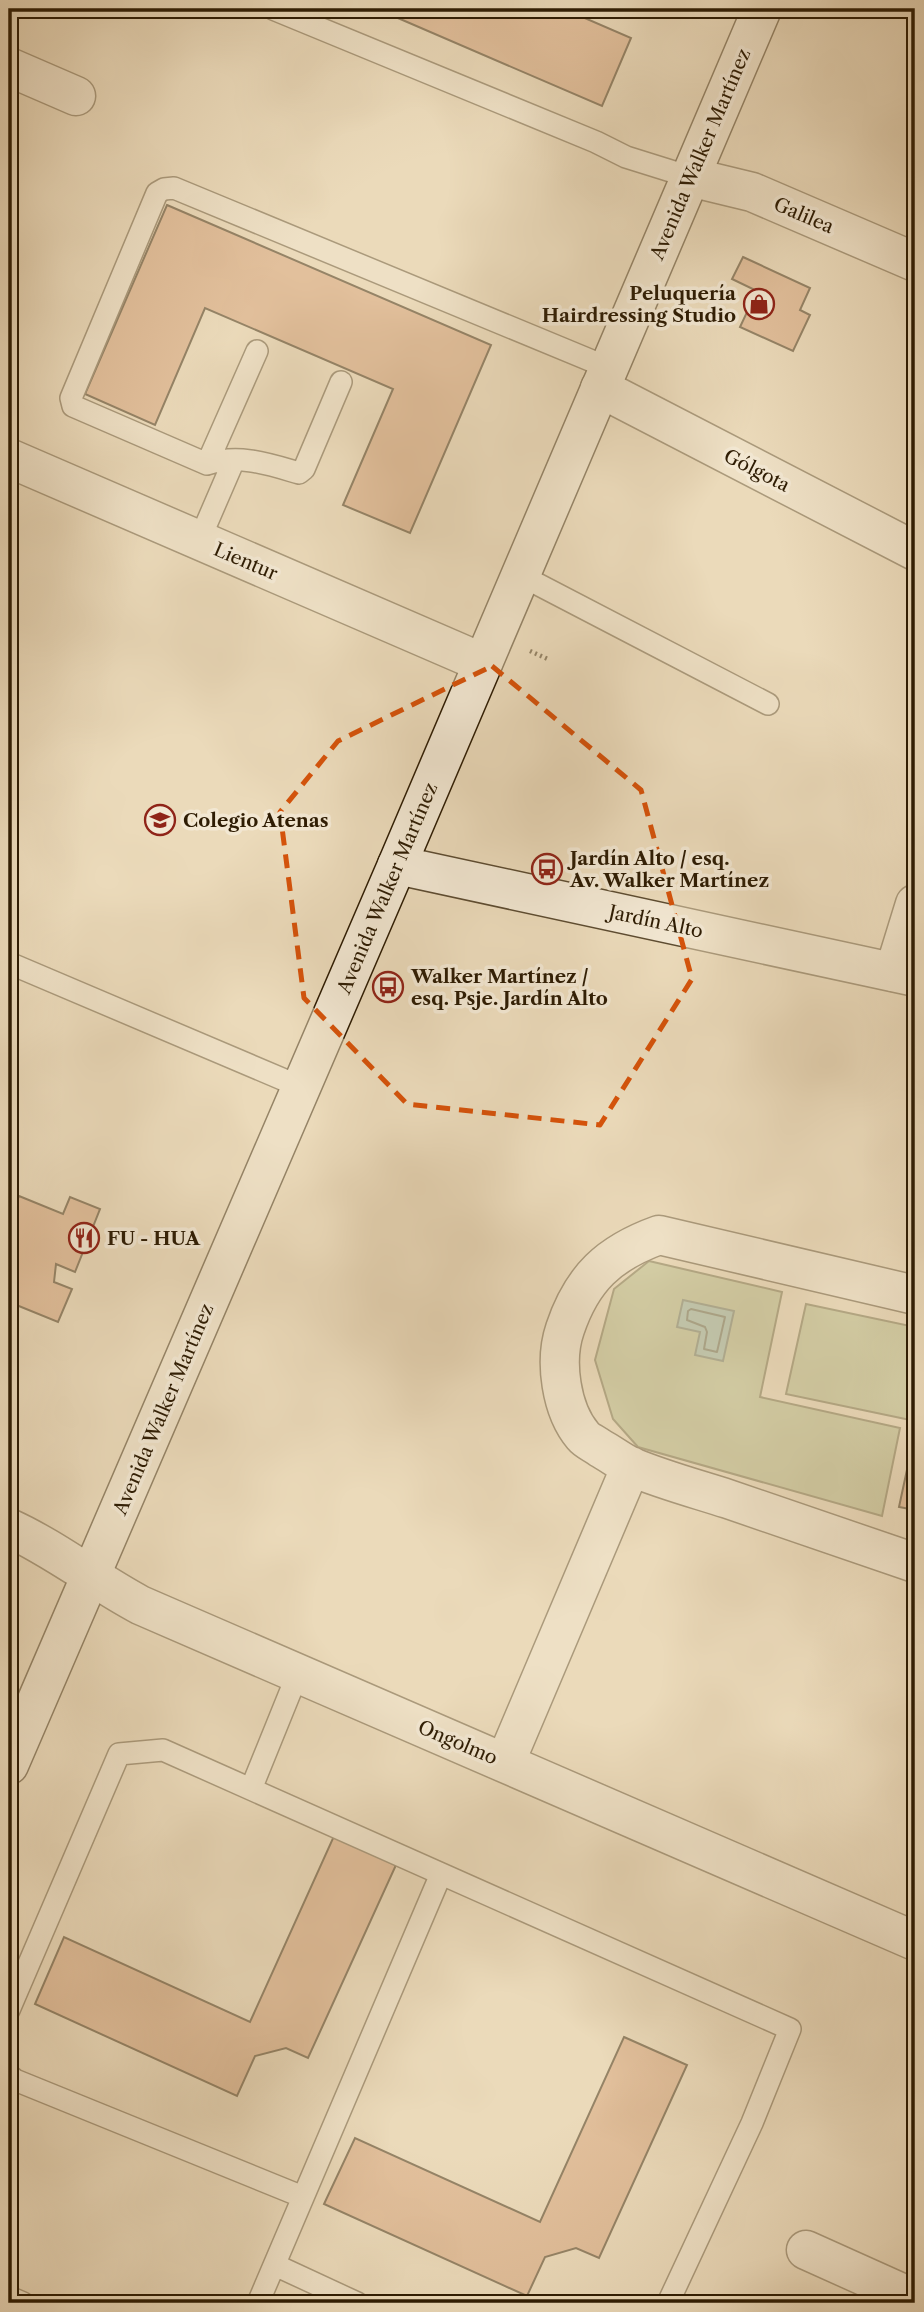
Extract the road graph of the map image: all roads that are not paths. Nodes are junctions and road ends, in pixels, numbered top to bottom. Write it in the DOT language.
graph roads {
  1 [pos="273,9"];
  2 [pos="762,9"];
  3 [pos="9,66"];
  4 [pos="76,96"];
  5 [pos="690,177"];
  6 [pos="915,262"];
  7 [pos="257,351"];
  8 [pos="604,378"];
  9 [pos="341,382"];
  10 [pos="9,458"];
  11 [pos="234,460"];
  12 [pos="207,464"];
  13 [pos="200,541"];
  14 [pos="915,551"];
  15 [pos="520,575"];
  16 [pos="483,663"];
  17 [pos="768,704"];
  18 [pos="397,865"];
  19 [pos="915,904"];
  20 [pos="9,963"];
  21 [pos="904,975"];
  22 [pos="301,1087"];
  23 [pos="915,1295"];
  24 [pos="631,1466"];
  25 [pos="9,1528"];
  26 [pos="915,1563"];
  27 [pos="91,1576"];
  28 [pos="298,1673"];
  29 [pos="505,1763"];
  30 [pos="9,1765"];
  31 [pos="251,1789"];
  32 [pos="441,1874"];
  33 [pos="915,1941"];
  34 [pos="9,2010"];
  35 [pos="9,2075"];
  36 [pos="303,2197"];
  37 [pos="806,2250"];
  38 [pos="275,2265"];
  39 [pos="9,2297"];
  40 [pos="915,2299"];
  41 [pos="23,2303"];
  42 [pos="258,2303"];
  43 [pos="357,2303"];
  44 [pos="668,2303"];
  1 -- 5 [label="lane"];
  2 -- 5 [label="street, Avenida Walker Martínez"];
  3 -- 4 [label="street"];
  5 -- 6 [label="street, Galilea"];
  5 -- 8 [label="street, Avenida Walker Martínez"];
  7 -- 12 [label="lane"];
  8 -- 12 [label="lane"];
  8 -- 14 [label="street, Gólgota"];
  8 -- 15 [label="street, Avenida Walker Martínez"];
  9 -- 11 [label="lane"];
  10 -- 13 [label="street, Lientur"];
  11 -- 12 [label="lane"];
  11 -- 13 [label="lane"];
  13 -- 16 [label="street, Lientur"];
  15 -- 16 [label="street, Avenida Walker Martínez"];
  15 -- 17 [label="lane"];
  16 -- 18 [label="street, Avenida Walker Martínez"];
  18 -- 21 [label="street, Jardín Alto"];
  18 -- 22 [label="street, Avenida Walker Martínez"];
  19 -- 21 [label="street"];
  20 -- 22 [label="lane"];
  22 -- 27 [label="street, Avenida Walker Martínez"];
  23 -- 24 [label="street"];
  24 -- 26 [label="street"];
  24 -- 29 [label="street"];
  25 -- 27 [label="street, Ongolmo"];
  27 -- 28 [label="street, Ongolmo"];
  27 -- 30 [label="street, Avenida Walker Martínez"];
  28 -- 29 [label="street, Ongolmo"];
  28 -- 31 [label="lane"];
  29 -- 33 [label="street, Ongolmo"];
  31 -- 32 [label="lane"];
  31 -- 34 [label="lane"];
  32 -- 36 [label="lane"];
  32 -- 44 [label="lane"];
  35 -- 36 [label="lane"];
  36 -- 38 [label="lane"];
  37 -- 40 [label="street"];
  38 -- 42 [label="lane"];
  38 -- 43 [label="lane"];
  39 -- 41 [label="lane"];
}
